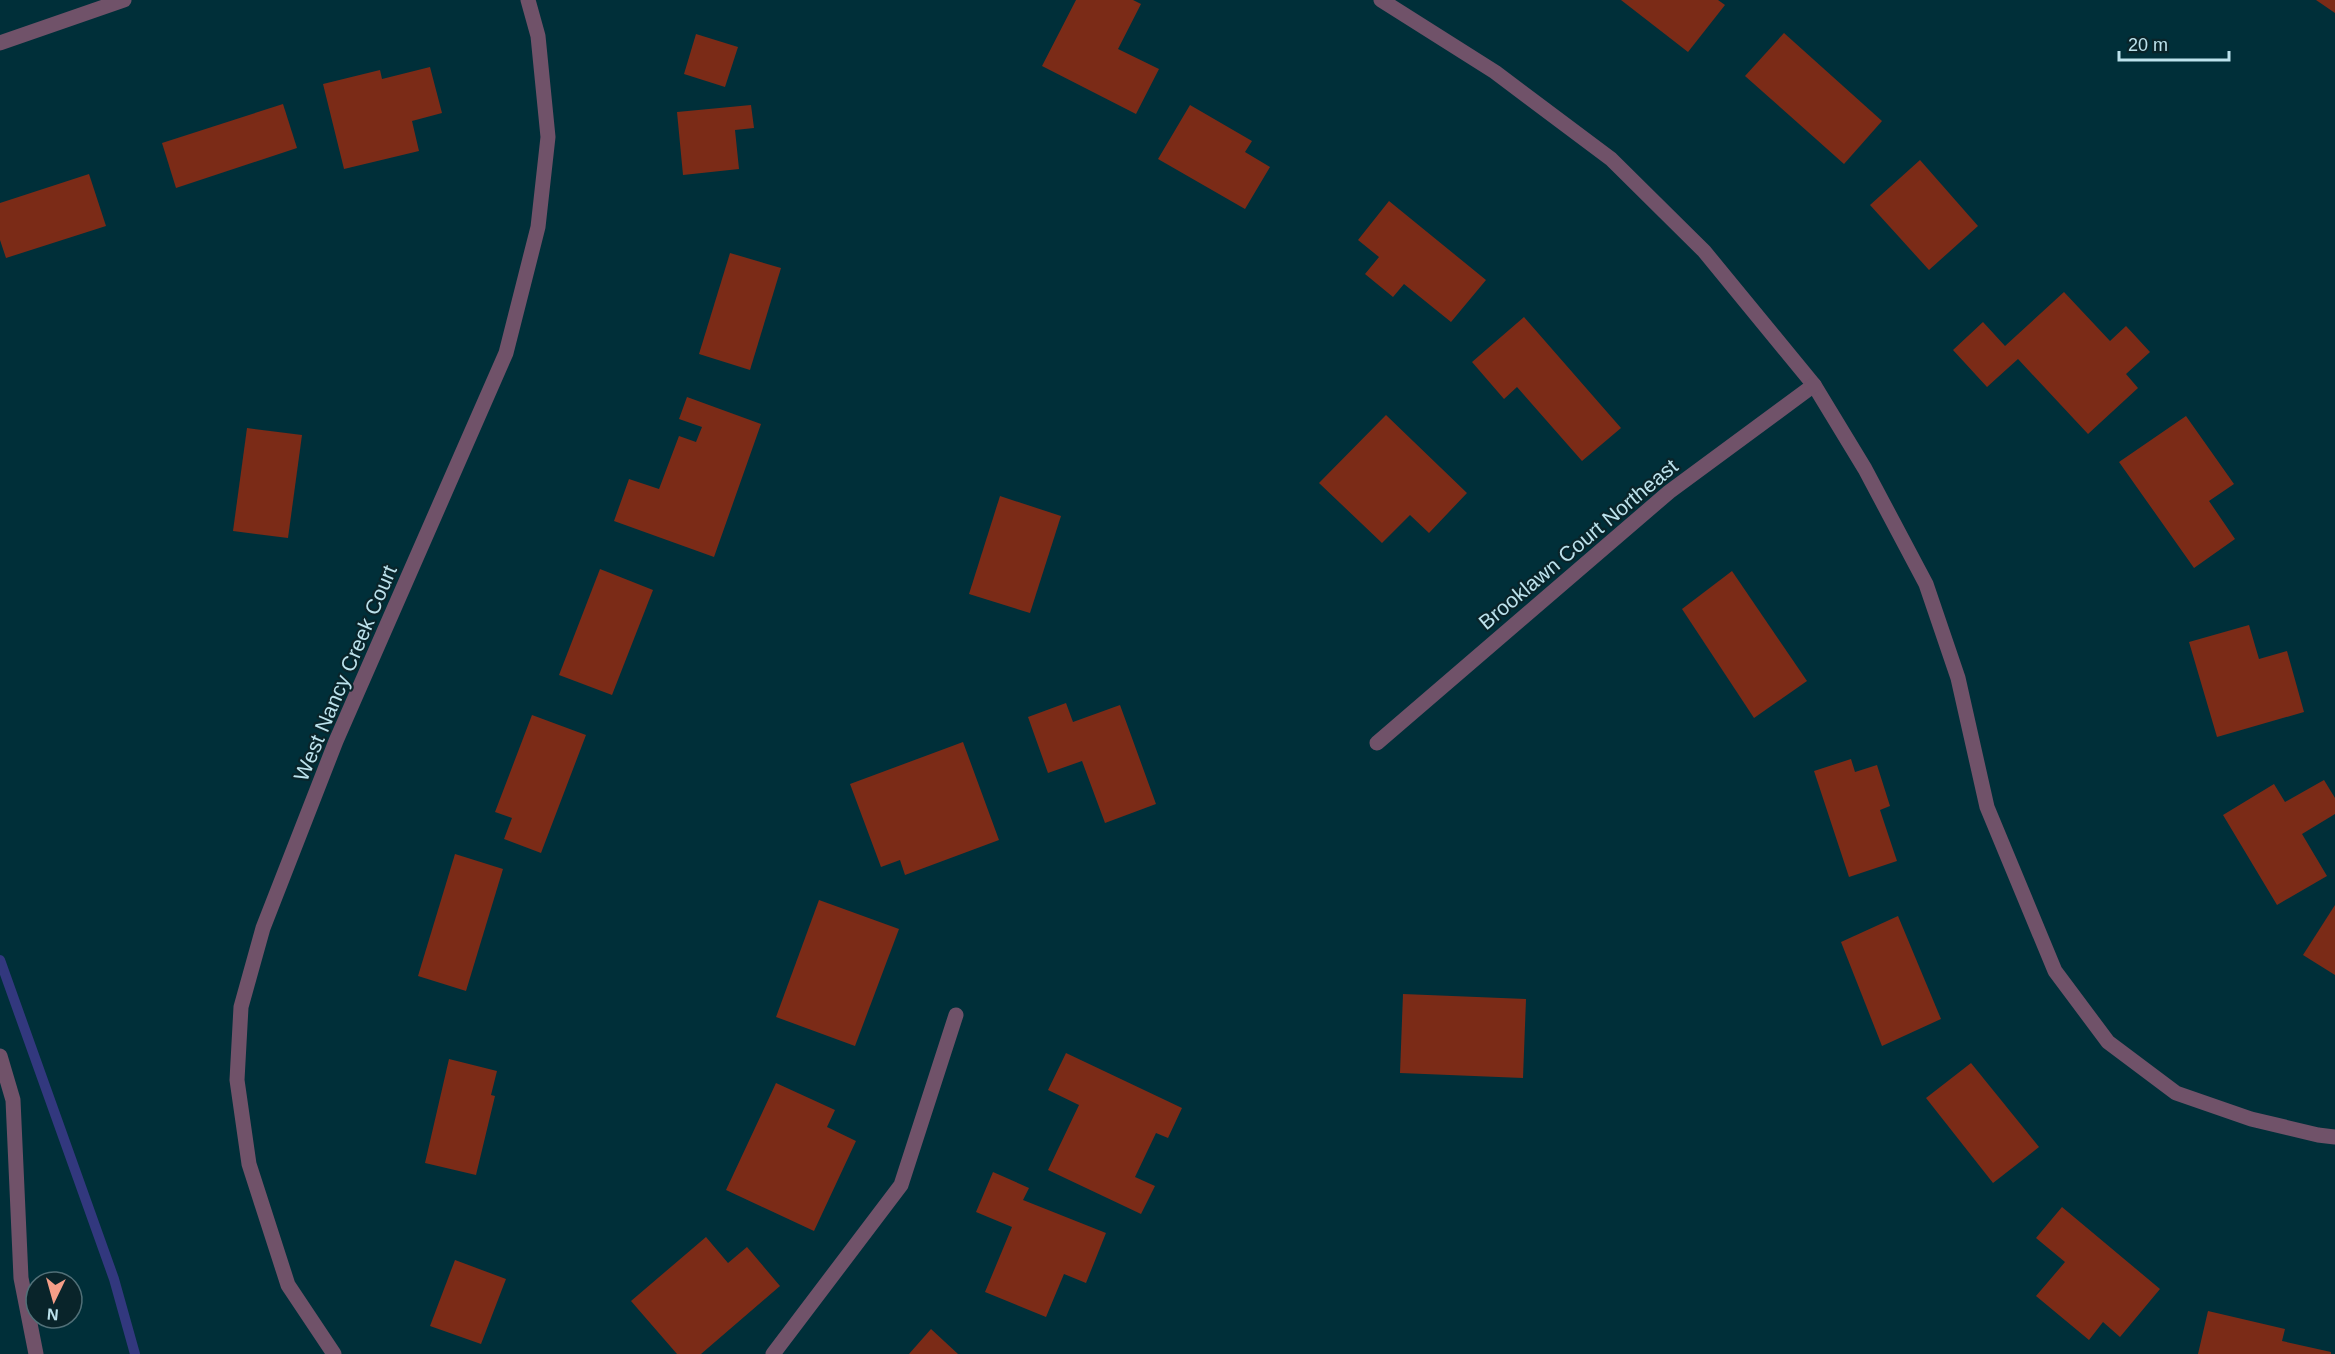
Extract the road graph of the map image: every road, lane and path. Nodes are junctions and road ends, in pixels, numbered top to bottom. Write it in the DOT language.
graph roads {
  1 [pos="124,0"];
  2 [pos="528,0"];
  3 [pos="1381,0"];
  4 [pos="0,43"];
  5 [pos="1814,385"];
  6 [pos="1377,743"];
  7 [pos="956,1015"];
  8 [pos="0,1056"];
  9 [pos="2335,1137"];
  10 [pos="36,1354"];
  11 [pos="334,1354"];
  12 [pos="773,1354"];
  1 -- 4 [label="street"];
  2 -- 11 [label="street, West Nancy Creek Court"];
  3 -- 5 [label="street"];
  5 -- 6 [label="street, Brooklawn Court Northeast"];
  5 -- 9 [label="street"];
  7 -- 12 [label="street"];
  8 -- 10 [label="street"];
}
